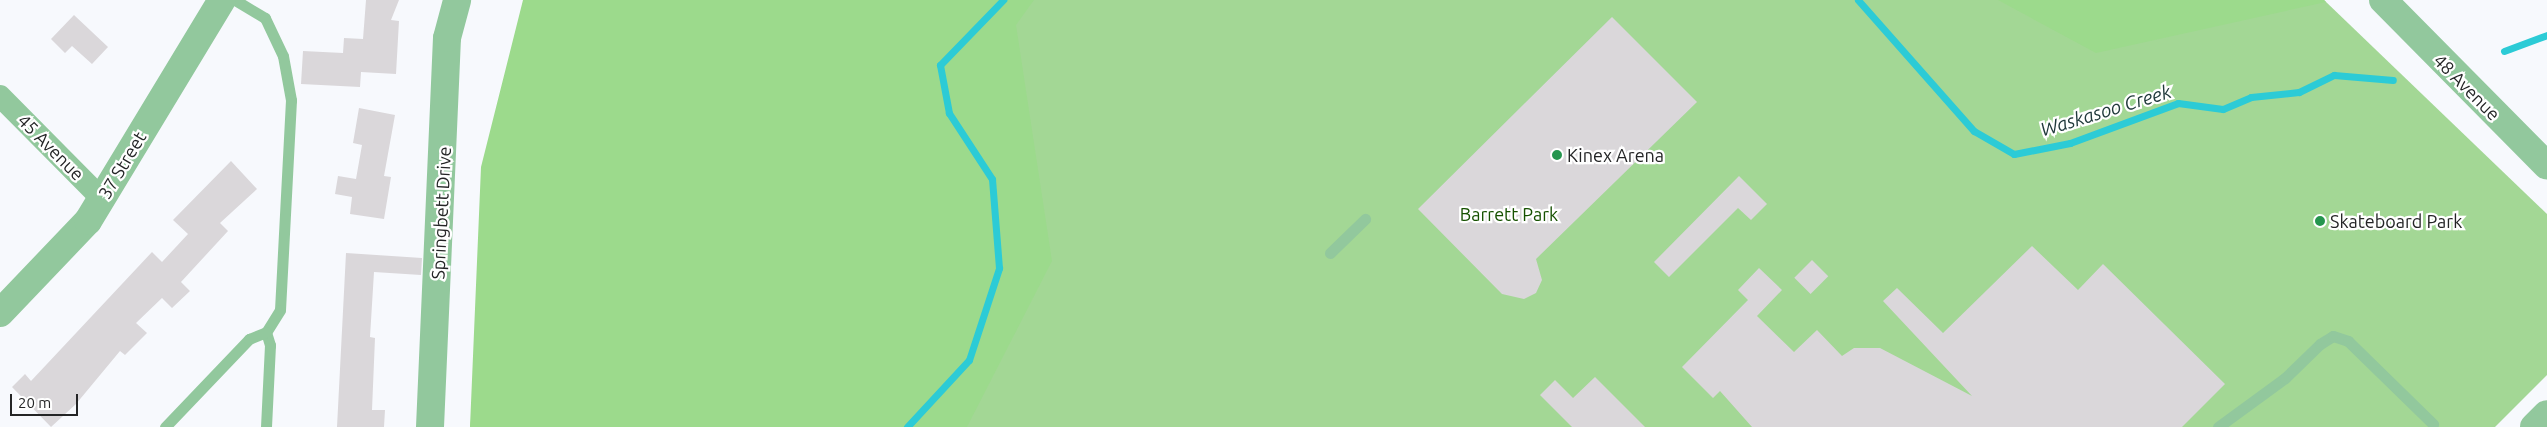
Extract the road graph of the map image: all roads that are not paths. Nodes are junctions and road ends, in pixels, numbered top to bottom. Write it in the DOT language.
graph roads {
  1 [pos="222,0"];
  2 [pos="235,0"];
  3 [pos="457,0"];
  4 [pos="2394,2"];
  5 [pos="0,96"];
  6 [pos="2547,166"];
  7 [pos="102,199"];
  8 [pos="1365,219"];
  9 [pos="1330,253"];
  10 [pos="0,313"];
  11 [pos="266,332"];
  12 [pos="2547,414"];
  13 [pos="2432,424"];
  14 [pos="165,427"];
  15 [pos="266,427"];
  16 [pos="430,427"];
  17 [pos="2218,427"];
  18 [pos="2534,427"];
  1 -- 7 [label="street, 37 Street"];
  2 -- 11 [label="lane"];
  3 -- 16 [label="street, Springbett Drive"];
  4 -- 6 [label="street, 48 Avenue"];
  5 -- 7 [label="street, 45 Avenue"];
  7 -- 10 [label="street, 37 Street"];
  8 -- 9 [label="lane"];
  11 -- 14 [label="lane"];
  11 -- 15 [label="lane"];
  12 -- 18 [label="street"];
  13 -- 17 [label="lane"];
}
